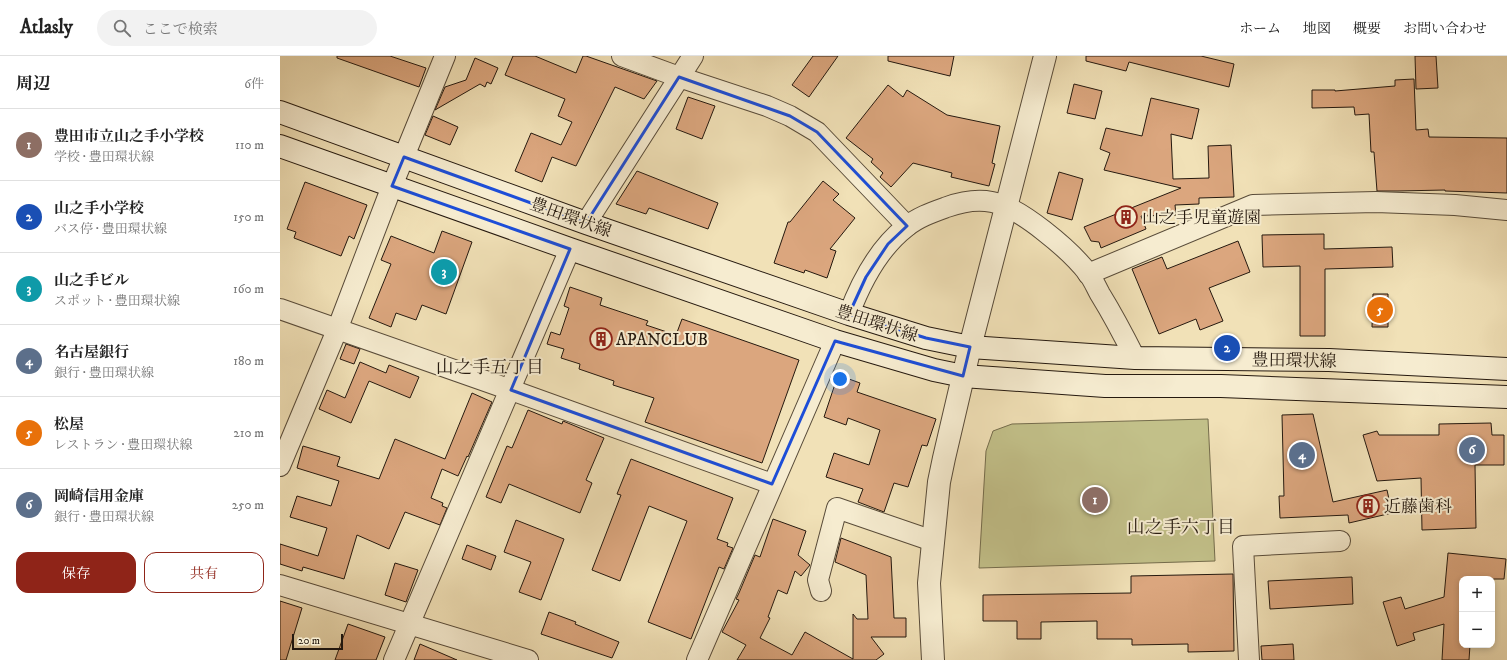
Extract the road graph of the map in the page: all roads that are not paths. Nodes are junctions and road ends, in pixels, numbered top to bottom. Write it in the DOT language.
graph roads {
  1 [pos="445,56"];
  2 [pos="622,56"];
  3 [pos="693,56"];
  4 [pos="1045,56"];
  5 [pos="679,77"];
  6 [pos="280,112"];
  7 [pos="280,146"];
  8 [pos="404,157"];
  9 [pos="392,186"];
  10 [pos="1007,207"];
  11 [pos="1507,210"];
  12 [pos="586,223"];
  13 [pos="907,226"];
  14 [pos="570,250"];
  15 [pos="1088,274"];
  16 [pos="280,309"];
  17 [pos="849,314"];
  18 [pos="337,330"];
  19 [pos="835,341"];
  20 [pos="970,347"];
  21 [pos="1135,358"];
  22 [pos="1507,369"];
  23 [pos="963,376"];
  24 [pos="510,390"];
  25 [pos="1507,397"];
  26 [pos="280,463"];
  27 [pos="772,484"];
  28 [pos="933,541"];
  29 [pos="1340,541"];
  30 [pos="280,585"];
  31 [pos="821,591"];
  32 [pos="409,625"];
  33 [pos="394,660"];
  34 [pos="528,660"];
  35 [pos="697,660"];
  36 [pos="933,660"];
  37 [pos="1249,660"];
  1 -- 8 [label="street"];
  2 -- 5 [label="street"];
  3 -- 5 [label="street"];
  4 -- 10 [label="main road"];
  5 -- 12 [label="street"];
  5 -- 13 [label="street"];
  6 -- 8 [label="main road, 豊田環状線"];
  7 -- 9 [label="main road, 豊田環状線"];
  8 -- 9 [label="street"];
  8 -- 12 [label="main road, 豊田環状線"];
  9 -- 14 [label="main road, 豊田環状線"];
  9 -- 18 [label="street"];
  10 -- 13 [label="street"];
  10 -- 15 [label="street"];
  10 -- 20 [label="main road"];
  11 -- 15 [label="street"];
  12 -- 17 [label="main road, 豊田環状線"];
  13 -- 17 [label="street"];
  14 -- 19 [label="main road, 豊田環状線"];
  14 -- 24 [label="street"];
  15 -- 21 [label="street"];
  16 -- 18 [label="street"];
  17 -- 20 [label="main road, 豊田環状線"];
  18 -- 24 [label="street"];
  18 -- 26 [label="street"];
  19 -- 23 [label="main road, 豊田環状線"];
  19 -- 27 [label="street"];
  20 -- 21 [label="main road, 豊田環状線"];
  20 -- 23 [label="main road"];
  21 -- 22 [label="main road, 豊田環状線"];
  23 -- 25 [label="main road, 豊田環状線"];
  23 -- 28 [label="main road"];
  24 -- 27 [label="street"];
  24 -- 32 [label="street"];
  27 -- 35 [label="street"];
  28 -- 31 [label="street"];
  28 -- 36 [label="main road"];
  29 -- 37 [label="street"];
  30 -- 32 [label="street"];
  32 -- 33 [label="street"];
  32 -- 34 [label="street"];
}
